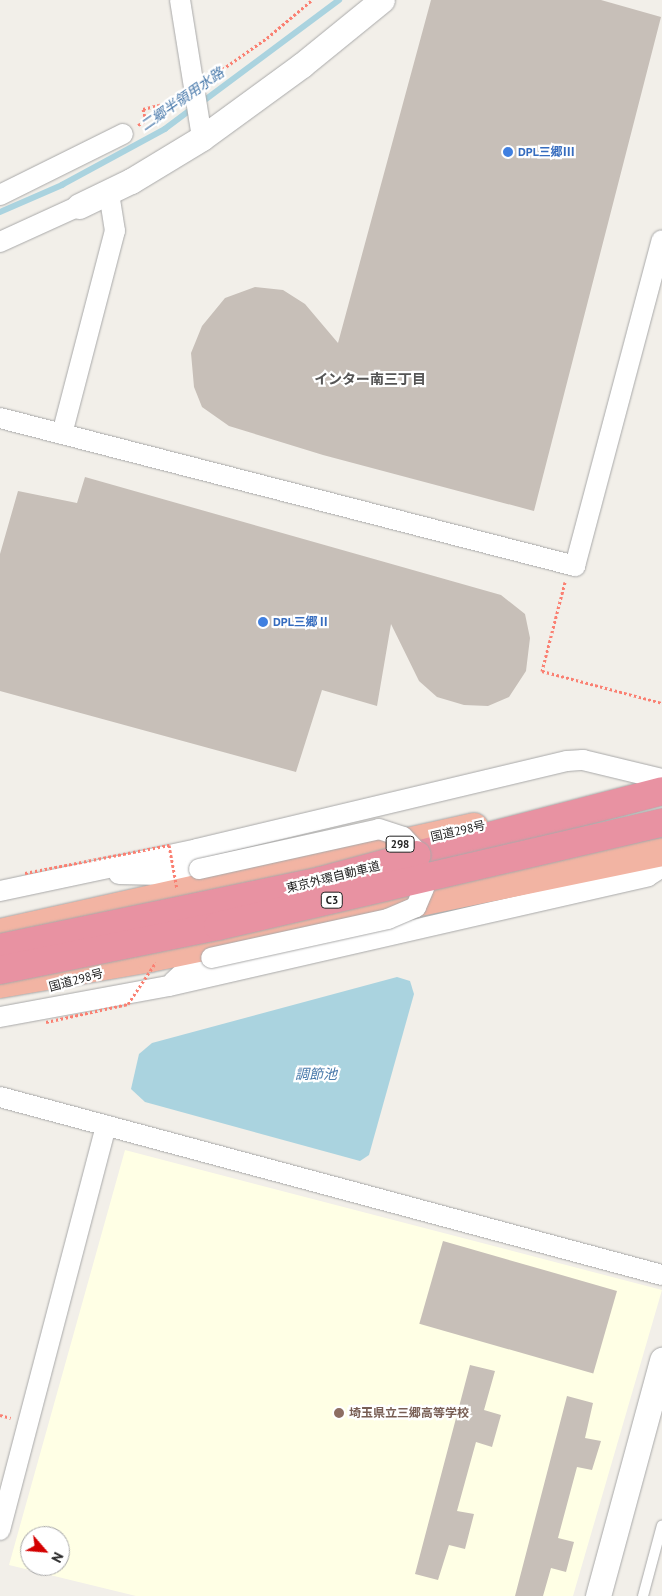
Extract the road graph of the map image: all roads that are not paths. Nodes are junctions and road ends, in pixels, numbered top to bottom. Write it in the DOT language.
graph roads {
  1 [pos="180,0"];
  2 [pos="382,0"];
  3 [pos="122,134"];
  4 [pos="202,138"];
  5 [pos="109,192"];
  6 [pos="0,195"];
  7 [pos="79,206"];
  8 [pos="662,240"];
  9 [pos="0,242"];
  10 [pos="0,418"];
  11 [pos="62,434"];
  12 [pos="662,780"];
  13 [pos="662,792"];
  14 [pos="662,823"];
  15 [pos="662,834"];
  16 [pos="662,852"];
  17 [pos="537,854"];
  18 [pos="657,872"];
  19 [pos="90,873"];
  20 [pos="0,891"];
  21 [pos="136,903"];
  22 [pos="0,918"];
  23 [pos="0,932"];
  24 [pos="0,948"];
  25 [pos="150,958"];
  26 [pos="0,970"];
  27 [pos="0,984"];
  28 [pos="169,986"];
  29 [pos="0,997"];
  30 [pos="0,1017"];
  31 [pos="0,1097"];
  32 [pos="106,1126"];
  33 [pos="662,1275"];
  34 [pos="662,1360"];
  35 [pos="662,1525"];
  36 [pos="0,1530"];
  37 [pos="598,1596"];
  38 [pos="643,1596"];
  1 -- 4 [label="street"];
  2 -- 4 [label="street"];
  3 -- 6 [label="street"];
  4 -- 5 [label="street"];
  5 -- 7 [label="street"];
  5 -- 11 [label="street"];
  7 -- 9 [label="street"];
  8 -- 11 [label="street"];
  10 -- 11 [label="street"];
  12 -- 19 [label="street"];
  12 -- 21 [label="highway, 国道298号 / 298"];
  13 -- 24 [label="highway, 東京外環自動車道 / C3, bridge"];
  14 -- 17 [label="highway, 東京外環自動車道 / C3, bridge"];
  15 -- 17 [label="highway, bridge"];
  16 -- 25 [label="highway, 国道298号"];
  17 -- 26 [label="highway, 東京外環自動車道 / C3, bridge"];
  18 -- 28 [label="street"];
  19 -- 20 [label="street"];
  19 -- 28 [label="street, bridge"];
  21 -- 22 [label="highway, 国道298号 / 298"];
  21 -- 23 [label="highway, 国道298号 / 298"];
  25 -- 27 [label="highway, 国道298号"];
  25 -- 29 [label="highway, 国道298号"];
  28 -- 30 [label="street"];
  31 -- 32 [label="street"];
  32 -- 33 [label="street"];
  32 -- 36 [label="street"];
  34 -- 37 [label="street"];
  35 -- 38 [label="lane"];
}
